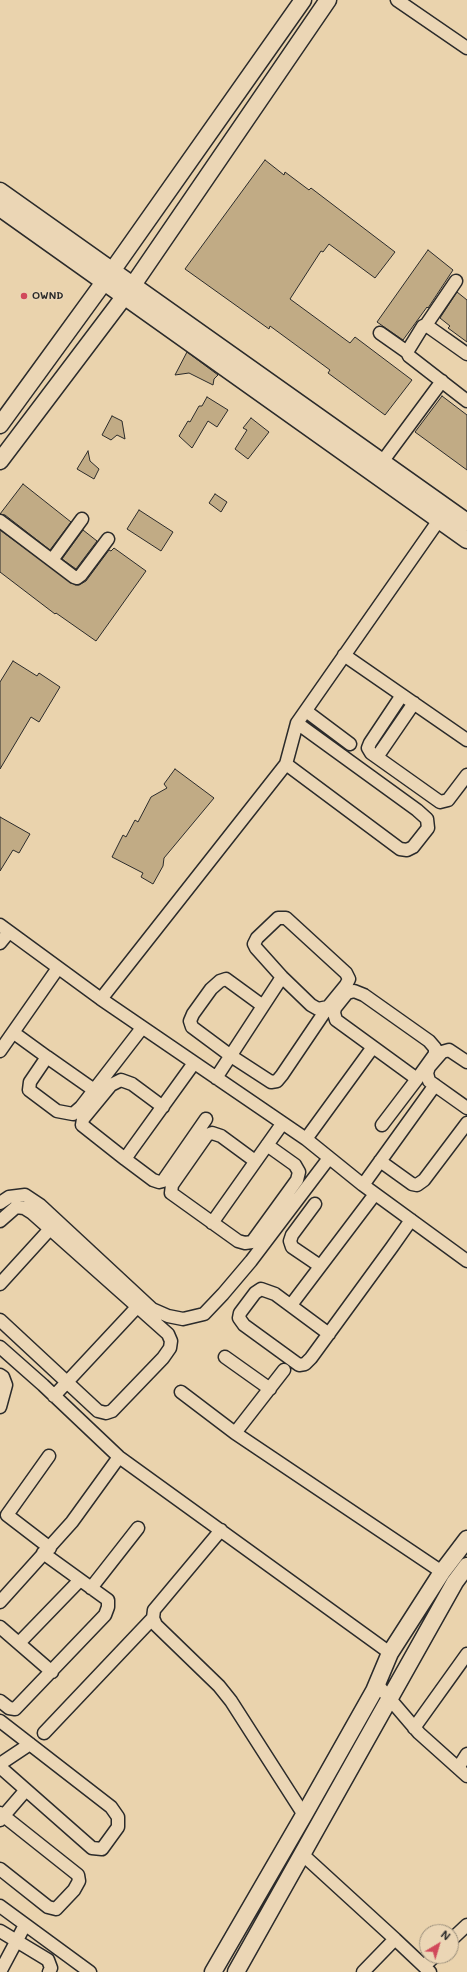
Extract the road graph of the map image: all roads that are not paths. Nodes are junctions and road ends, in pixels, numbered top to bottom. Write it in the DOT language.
graph roads {
  1 [pos="303,0"];
  2 [pos="328,0"];
  3 [pos="397,0"];
  4 [pos="467,47"];
  5 [pos="0,191"];
  6 [pos="0,208"];
  7 [pos="109,276"];
  8 [pos="456,281"];
  9 [pos="129,291"];
  10 [pos="426,325"];
  11 [pos="380,333"];
  12 [pos="407,352"];
  13 [pos="467,354"];
  14 [pos="442,381"];
  15 [pos="467,401"];
  16 [pos="0,425"];
  17 [pos="0,461"];
  18 [pos="382,462"];
  19 [pos="82,519"];
  20 [pos="439,520"];
  21 [pos="0,521"];
  22 [pos="467,522"];
  23 [pos="108,539"];
  24 [pos="467,540"];
  25 [pos="52,560"];
  26 [pos="344,656"];
  27 [pos="402,695"];
  28 [pos="414,703"];
  29 [pos="306,711"];
  30 [pos="297,723"];
  31 [pos="467,740"];
  32 [pos="350,744"];
  33 [pos="377,757"];
  34 [pos="286,764"];
  35 [pos="467,775"];
  36 [pos="4,929"];
  37 [pos="0,943"];
  38 [pos="58,968"];
  39 [pos="282,977"];
  40 [pos="101,999"];
  41 [pos="263,1006"];
  42 [pos="328,1007"];
  43 [pos="142,1028"];
  44 [pos="14,1033"];
  45 [pos="373,1047"];
  46 [pos="0,1051"];
  47 [pos="231,1056"];
  48 [pos="47,1057"];
  49 [pos="467,1062"];
  50 [pos="194,1063"];
  51 [pos="216,1078"];
  52 [pos="417,1079"];
  53 [pos="435,1085"];
  54 [pos="94,1090"];
  55 [pos="163,1107"];
  56 [pos="467,1108"];
  57 [pos="206,1119"];
  58 [pos="467,1123"];
  59 [pos="282,1124"];
  60 [pos="382,1125"];
  61 [pos="306,1139"];
  62 [pos="267,1145"];
  63 [pos="329,1158"];
  64 [pos="125,1159"];
  65 [pos="380,1161"];
  66 [pos="255,1162"];
  67 [pos="363,1185"];
  68 [pos="375,1194"];
  69 [pos="0,1203"];
  70 [pos="315,1204"];
  71 [pos="411,1220"];
  72 [pos="0,1221"];
  73 [pos="212,1223"];
  74 [pos="50,1229"];
  75 [pos="467,1261"];
  76 [pos="320,1266"];
  77 [pos="0,1284"];
  78 [pos="291,1305"];
  79 [pos="138,1306"];
  80 [pos="0,1320"];
  81 [pos="328,1334"];
  82 [pos="0,1347"];
  83 [pos="225,1357"];
  84 [pos="284,1370"];
  85 [pos="0,1375"];
  86 [pos="67,1382"];
  87 [pos="270,1389"];
  88 [pos="181,1392"];
  89 [pos="54,1396"];
  90 [pos="0,1407"];
  91 [pos="236,1433"];
  92 [pos="48,1456"];
  93 [pos="119,1457"];
  94 [pos="3,1519"];
  95 [pos="138,1528"];
  96 [pos="221,1530"];
  97 [pos="467,1539"];
  98 [pos="46,1550"];
  99 [pos="467,1566"];
  100 [pos="442,1572"];
  101 [pos="80,1580"];
  102 [pos="92,1588"];
  103 [pos="0,1602"];
  104 [pos="153,1618"];
  105 [pos="1,1631"];
  106 [pos="19,1643"];
  107 [pos="390,1653"];
  108 [pos="467,1654"];
  109 [pos="52,1672"];
  110 [pos="376,1684"];
  111 [pos="390,1700"];
  112 [pos="0,1701"];
  113 [pos="0,1721"];
  114 [pos="414,1728"];
  115 [pos="44,1733"];
  116 [pos="30,1744"];
  117 [pos="467,1754"];
  118 [pos="0,1764"];
  119 [pos="0,1767"];
  120 [pos="462,1772"];
  121 [pos="25,1791"];
  122 [pos="1,1816"];
  123 [pos="304,1816"];
  124 [pos="302,1854"];
  125 [pos="0,1869"];
  126 [pos="0,1906"];
  127 [pos="25,1925"];
  128 [pos="467,1925"];
  129 [pos="0,1932"];
  130 [pos="459,1932"];
  131 [pos="17,1940"];
  132 [pos="395,1940"];
  133 [pos="75,1967"];
  134 [pos="427,1969"];
  135 [pos="0,1972"];
  136 [pos="49,1972"];
  137 [pos="90,1972"];
  138 [pos="213,1972"];
  139 [pos="236,1972"];
  140 [pos="363,1972"];
  1 -- 7 [label="street"];
  2 -- 9 [label="street"];
  3 -- 4 [label="street"];
  5 -- 7 [label="street"];
  6 -- 7 [label="street"];
  7 -- 9 [label="street"];
  7 -- 16 [label="street"];
  8 -- 10 [label="street"];
  9 -- 17 [label="street"];
  9 -- 18 [label="street"];
  9 -- 20 [label="street"];
  10 -- 12 [label="street"];
  10 -- 13 [label="street"];
  11 -- 12 [label="street"];
  12 -- 14 [label="street"];
  14 -- 15 [label="street"];
  14 -- 18 [label="street"];
  18 -- 22 [label="street"];
  19 -- 25 [label="street"];
  20 -- 24 [label="street"];
  20 -- 26 [label="street"];
  21 -- 25 [label="street"];
  23 -- 25 [label="street"];
  26 -- 27 [label="street"];
  26 -- 29 [label="street"];
  27 -- 28 [label="street"];
  27 -- 33 [label="street"];
  28 -- 31 [label="street"];
  28 -- 33 [label="street"];
  29 -- 30 [label="street"];
  29 -- 32 [label="street"];
  30 -- 34 [label="street"];
  30 -- 34 [label="street"];
  33 -- 35 [label="street"];
  34 -- 40 [label="street"];
  36 -- 37 [label="street"];
  36 -- 38 [label="street"];
  38 -- 40 [label="street"];
  38 -- 44 [label="street"];
  39 -- 41 [label="street"];
  39 -- 42 [label="street"];
  39 -- 42 [label="street"];
  40 -- 43 [label="street"];
  41 -- 47 [label="street"];
  41 -- 47 [label="street"];
  42 -- 47 [label="street"];
  43 -- 50 [label="street"];
  43 -- 54 [label="street"];
  44 -- 46 [label="street"];
  44 -- 48 [label="street"];
  45 -- 52 [label="street"];
  45 -- 52 [label="street"];
  45 -- 61 [label="street"];
  47 -- 51 [label="street"];
  48 -- 54 [label="street"];
  48 -- 54 [label="street"];
  49 -- 53 [label="street"];
  50 -- 51 [label="street"];
  50 -- 55 [label="street"];
  51 -- 59 [label="street"];
  52 -- 60 [label="street"];
  53 -- 56 [label="street"];
  53 -- 65 [label="street"];
  55 -- 64 [label="street"];
  55 -- 64 [label="street"];
  57 -- 64 [label="street"];
  58 -- 65 [label="street"];
  59 -- 61 [label="street"];
  59 -- 62 [label="street"];
  61 -- 63 [label="street"];
  62 -- 66 [label="street"];
  62 -- 73 [label="street"];
  63 -- 67 [label="street"];
  63 -- 69 [label="street"];
  65 -- 67 [label="street"];
  66 -- 73 [label="street"];
  66 -- 73 [label="street"];
  67 -- 68 [label="street"];
  68 -- 71 [label="street"];
  68 -- 76 [label="street"];
  70 -- 76 [label="street"];
  71 -- 75 [label="street"];
  71 -- 81 [label="street"];
  72 -- 74 [label="street"];
  74 -- 77 [label="street"];
  74 -- 79 [label="street"];
  76 -- 78 [label="street"];
  78 -- 81 [label="street"];
  78 -- 81 [label="street"];
  79 -- 86 [label="street"];
  79 -- 86 [label="street"];
  80 -- 86 [label="street"];
  82 -- 89 [label="street"];
  83 -- 87 [label="street"];
  84 -- 87 [label="street"];
  85 -- 90 [label="street"];
  86 -- 89 [label="street"];
  87 -- 91 [label="street"];
  88 -- 91 [label="street"];
  89 -- 93 [label="street"];
  91 -- 100 [label="street"];
  92 -- 94 [label="street"];
  93 -- 96 [label="street"];
  93 -- 98 [label="street"];
  94 -- 98 [label="street"];
  95 -- 102 [label="street"];
  96 -- 104 [label="street"];
  96 -- 107 [label="street"];
  97 -- 100 [label="street"];
  98 -- 101 [label="street"];
  98 -- 103 [label="street"];
  99 -- 111 [label="street"];
  100 -- 107 [label="street"];
  101 -- 102 [label="street"];
  101 -- 106 [label="street"];
  102 -- 109 [label="street"];
  104 -- 115 [label="street"];
  104 -- 123 [label="street"];
  105 -- 106 [label="street"];
  106 -- 109 [label="street"];
  107 -- 110 [label="street"];
  108 -- 114 [label="street"];
  109 -- 112 [label="street"];
  110 -- 111 [label="street"];
  110 -- 123 [label="street"];
  111 -- 114 [label="street"];
  111 -- 124 [label="street"];
  113 -- 116 [label="street"];
  114 -- 120 [label="street"];
  116 -- 118 [label="street"];
  116 -- 121 [label="street"];
  117 -- 120 [label="street"];
  119 -- 121 [label="street"];
  121 -- 122 [label="street"];
  122 -- 125 [label="street"];
  123 -- 138 [label="street"];
  124 -- 132 [label="street"];
  124 -- 139 [label="street"];
  126 -- 127 [label="street"];
  127 -- 131 [label="street"];
  127 -- 133 [label="street"];
  128 -- 130 [label="street"];
  129 -- 131 [label="street"];
  131 -- 135 [label="street"];
  131 -- 136 [label="street"];
  132 -- 134 [label="street"];
  132 -- 140 [label="street"];
  133 -- 137 [label="street"];
}
